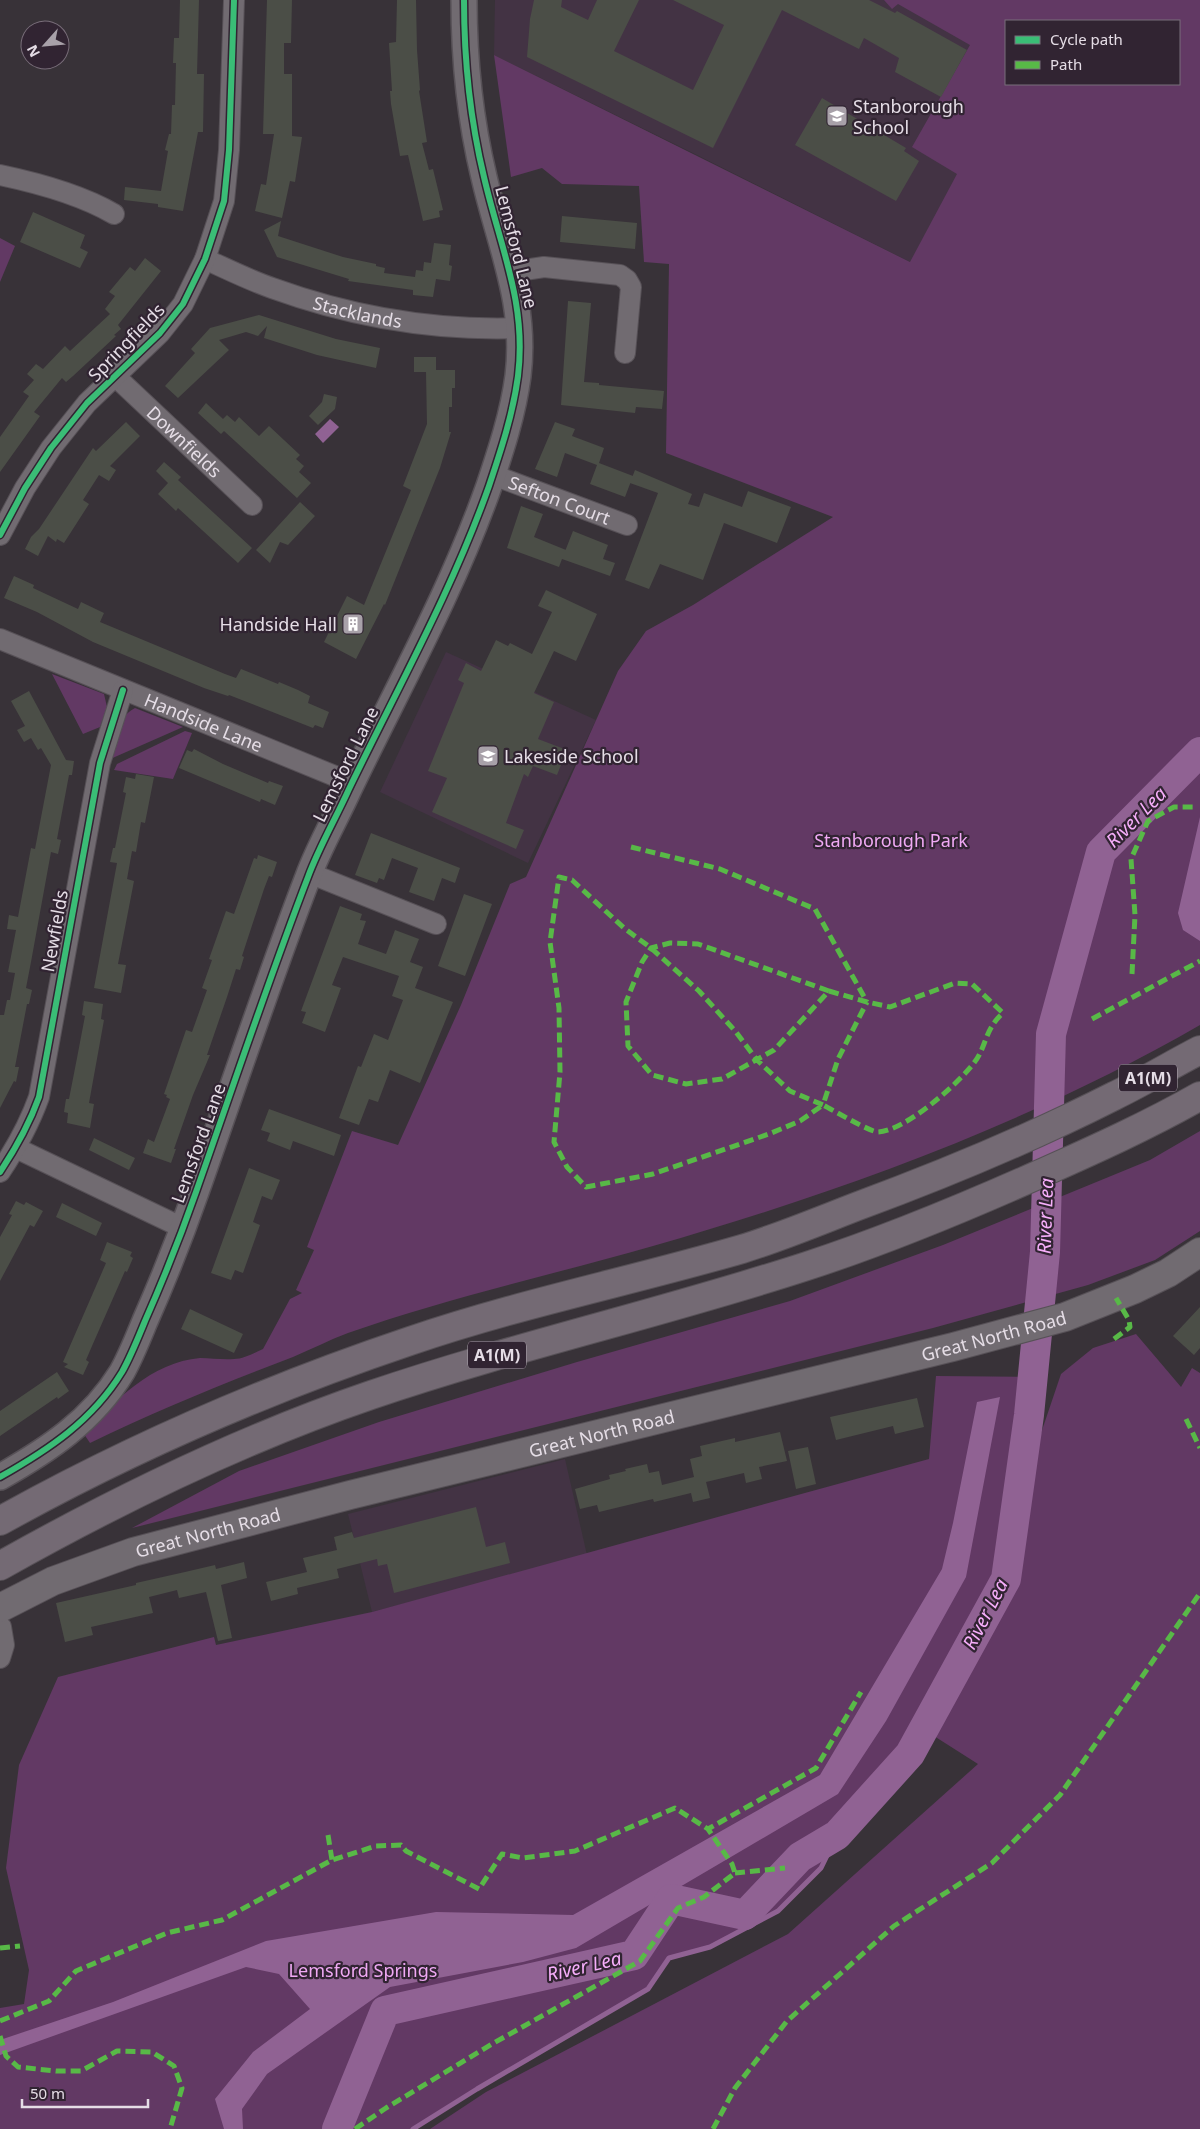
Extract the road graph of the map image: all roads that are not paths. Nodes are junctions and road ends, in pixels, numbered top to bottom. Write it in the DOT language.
graph roads {
  1 [pos="234,0"];
  2 [pos="464,0"];
  3 [pos="0,174"];
  4 [pos="114,214"];
  5 [pos="205,259"];
  6 [pos="511,272"];
  7 [pos="520,328"];
  8 [pos="625,353"];
  9 [pos="116,377"];
  10 [pos="493,475"];
  11 [pos="252,505"];
  12 [pos="627,525"];
  13 [pos="0,535"];
  14 [pos="0,639"];
  15 [pos="123,690"];
  16 [pos="352,783"];
  17 [pos="309,873"];
  18 [pos="436,924"];
  19 [pos="1200,1050"];
  20 [pos="1200,1096"];
  21 [pos="16,1148"];
  22 [pos="0,1172"];
  23 [pos="183,1228"];
  24 [pos="1200,1252"];
  25 [pos="0,1477"];
  26 [pos="0,1522"];
  27 [pos="0,1566"];
  28 [pos="0,1617"];
  29 [pos="0,1658"];
  1 -- 5 [label="street, Springfields"];
  2 -- 6 [label="street, Lemsford Lane"];
  3 -- 4 [label="street"];
  5 -- 7 [label="street, Stacklands"];
  5 -- 9 [label="street, Springfields"];
  6 -- 7 [label="street, Lemsford Lane"];
  6 -- 8 [label="street"];
  7 -- 10 [label="street, Lemsford Lane"];
  9 -- 11 [label="street, Downfields"];
  9 -- 13 [label="street, Springfields"];
  10 -- 12 [label="street, Sefton Court"];
  10 -- 16 [label="street, Lemsford Lane"];
  14 -- 15 [label="street, Handside Lane"];
  15 -- 16 [label="street, Handside Lane"];
  15 -- 21 [label="street, Newfields"];
  16 -- 17 [label="street, Lemsford Lane"];
  17 -- 18 [label="street"];
  17 -- 23 [label="street, Lemsford Lane"];
  19 -- 26 [label="highway, A1(M)"];
  20 -- 27 [label="highway, A1(M)"];
  21 -- 22 [label="street, Newfields"];
  21 -- 23 [label="street"];
  23 -- 25 [label="street, Lemsford Lane"];
  24 -- 28 [label="main road, Great North Road"];
  28 -- 29 [label="street"];
}
